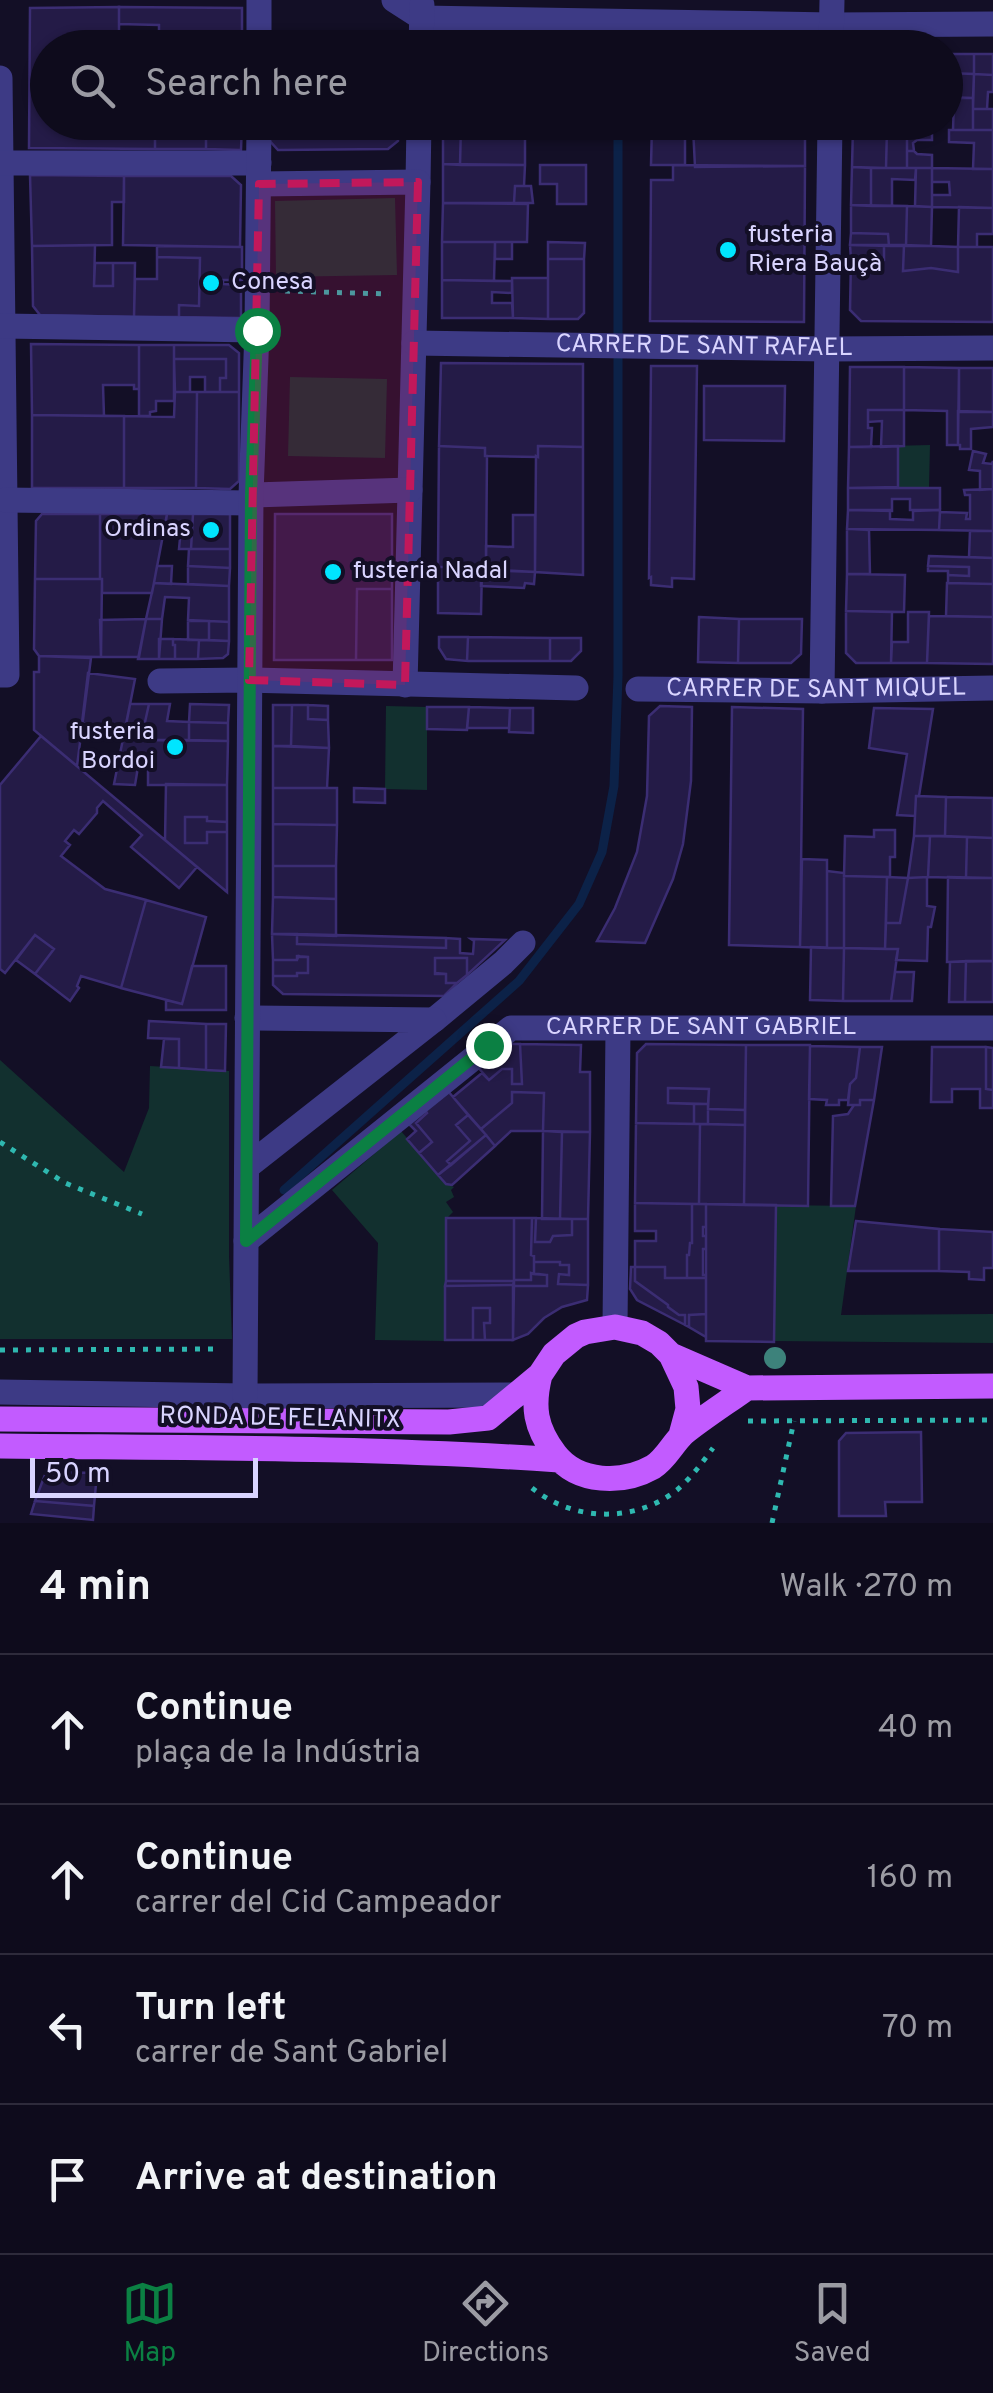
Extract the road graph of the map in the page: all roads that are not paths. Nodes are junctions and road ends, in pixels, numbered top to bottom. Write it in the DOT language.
graph roads {
  1 [pos="259,0"];
  2 [pos="394,0"];
  3 [pos="422,9"];
  4 [pos="596,11"];
  5 [pos="832,24"];
  6 [pos="993,24"];
  7 [pos="259,30"];
  8 [pos="0,78"];
  9 [pos="259,140"];
  10 [pos="419,140"];
  11 [pos="830,140"];
  12 [pos="1,162"];
  13 [pos="259,174"];
  14 [pos="418,182"];
  15 [pos="257,330"];
  16 [pos="2,337"];
  17 [pos="414,343"];
  18 [pos="827,348"];
  19 [pos="993,348"];
  20 [pos="410,490"];
  21 [pos="251,499"];
  22 [pos="5,500"];
  23 [pos="4,675"];
  24 [pos="249,680"];
  25 [pos="160,681"];
  26 [pos="405,685"];
  27 [pos="576,688"];
  28 [pos="993,688"];
  29 [pos="638,689"];
  30 [pos="822,691"];
  31 [pos="522,942"];
  32 [pos="247,1018"];
  33 [pos="434,1020"];
  34 [pos="618,1028"];
  35 [pos="993,1028"];
  36 [pos="246,1168"];
  37 [pos="246,1241"];
  38 [pos="614,1326"];
  39 [pos="671,1355"];
  40 [pos="540,1375"];
  41 [pos="993,1386"];
  42 [pos="747,1388"];
  43 [pos="0,1392"];
  44 [pos="245,1396"];
  45 [pos="518,1396"];
  46 [pos="0,1419"];
  47 [pos="681,1435"];
  48 [pos="0,1446"];
  49 [pos="559,1460"];
  1 -- 7 [label="street"];
  2 -- 3 [label="street"];
  3 -- 4 [label="street"];
  4 -- 5 [label="street"];
  5 -- 6 [label="street"];
  8 -- 12 [label="street"];
  9 -- 13 [label="street"];
  10 -- 14 [label="street"];
  11 -- 18 [label="street"];
  12 -- 13 [label="street"];
  12 -- 16 [label="street"];
  13 -- 14 [label="street"];
  13 -- 15 [label="street"];
  14 -- 17 [label="street"];
  15 -- 16 [label="street"];
  15 -- 21 [label="street"];
  16 -- 22 [label="street"];
  17 -- 18 [label="street, CARRER DE SANT RAFAEL"];
  17 -- 20 [label="street"];
  18 -- 19 [label="street, CARRER DE SANT RAFAEL"];
  18 -- 30 [label="street"];
  20 -- 21 [label="street"];
  20 -- 26 [label="street"];
  21 -- 22 [label="street"];
  21 -- 24 [label="street"];
  22 -- 23 [label="street"];
  24 -- 25 [label="street"];
  24 -- 26 [label="street"];
  24 -- 32 [label="street"];
  26 -- 27 [label="street"];
  28 -- 30 [label="street, CARRER DE SANT MIQUEL"];
  29 -- 30 [label="street, CARRER DE SANT MIQUEL"];
  31 -- 33 [label="street"];
  32 -- 33 [label="street"];
  32 -- 36 [label="street"];
  33 -- 36 [label="street"];
  34 -- 35 [label="street, CARRER DE SANT GABRIEL"];
  34 -- 37 [label="street, CARRER DE SANT GABRIEL"];
  34 -- 38 [label="street"];
  36 -- 37 [label="street"];
  37 -- 44 [label="street"];
  38 -- 39 [label="main road"];
  38 -- 40 [label="main road"];
  39 -- 42 [label="main road"];
  39 -- 47 [label="main road"];
  40 -- 45 [label="main road, RONDA DE FELANITX"];
  40 -- 49 [label="main road"];
  41 -- 42 [label="main road"];
  42 -- 47 [label="main road"];
  43 -- 44 [label="street"];
  44 -- 45 [label="street"];
  45 -- 46 [label="main road, RONDA DE FELANITX"];
  47 -- 49 [label="main road"];
  48 -- 49 [label="main road, RONDA DE FELANITX"];
}
